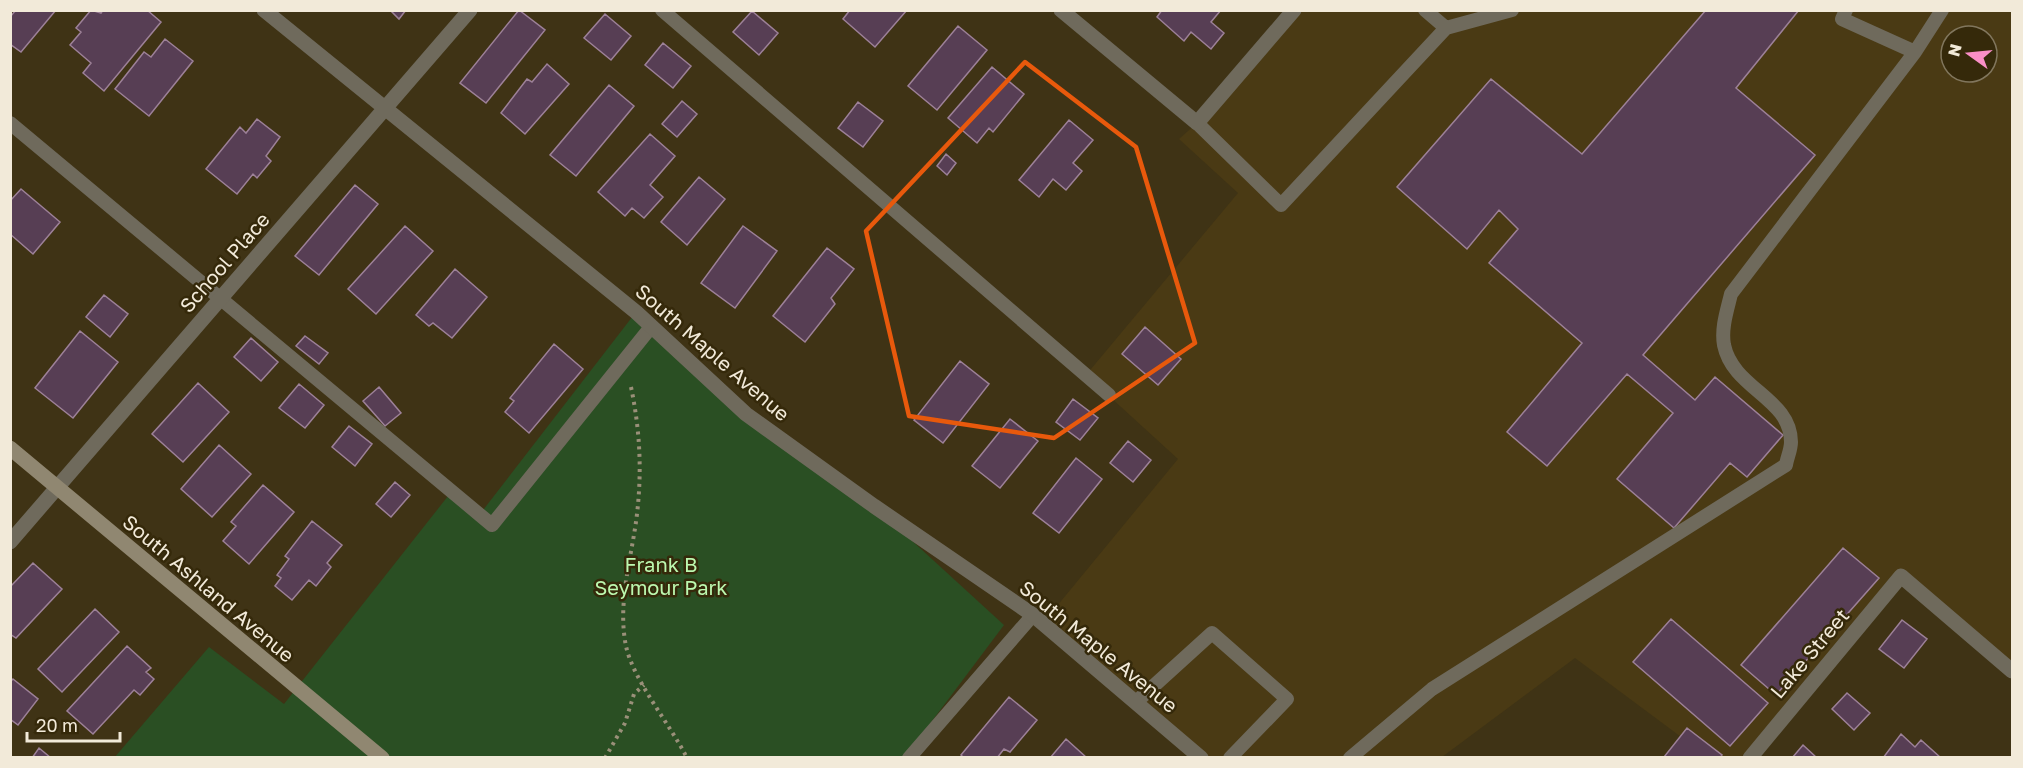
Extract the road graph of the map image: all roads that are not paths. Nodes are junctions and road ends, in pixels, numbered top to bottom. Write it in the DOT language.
graph roads {
  1 [pos="264,10"];
  2 [pos="470,10"];
  3 [pos="662,10"];
  4 [pos="1061,10"];
  5 [pos="1294,10"];
  6 [pos="1425,10"];
  7 [pos="1512,10"];
  8 [pos="1846,10"];
  9 [pos="1942,10"];
  10 [pos="1446,28"];
  11 [pos="1915,51"];
  12 [pos="386,108"];
  13 [pos="10,123"];
  14 [pos="1197,123"];
  15 [pos="220,298"];
  16 [pos="651,327"];
  17 [pos="1109,395"];
  18 [pos="10,448"];
  19 [pos="58,487"];
  20 [pos="10,542"];
  21 [pos="1033,615"];
  22 [pos="2013,671"];
  23 [pos="1136,702"];
  24 [pos="382,758"];
  25 [pos="909,758"];
  26 [pos="1201,758"];
  27 [pos="1230,758"];
  28 [pos="1350,758"];
  29 [pos="1750,758"];
  1 -- 12 [label="street, South Maple Avenue"];
  2 -- 12 [label="street, School Place"];
  3 -- 17 [label="lane"];
  4 -- 14 [label="street"];
  5 -- 14 [label="street"];
  6 -- 10 [label="lane"];
  7 -- 10 [label="lane"];
  8 -- 11 [label="lane"];
  9 -- 11 [label="lane"];
  10 -- 14 [label="lane"];
  11 -- 28 [label="lane"];
  12 -- 15 [label="street, School Place"];
  12 -- 16 [label="street, South Maple Avenue"];
  13 -- 15 [label="lane"];
  15 -- 16 [label="lane"];
  15 -- 19 [label="street, School Place"];
  16 -- 21 [label="street, South Maple Avenue"];
  18 -- 19 [label="main road, South Ashland Avenue"];
  19 -- 20 [label="street, School Place"];
  19 -- 24 [label="main road, South Ashland Avenue"];
  21 -- 23 [label="street, South Maple Avenue"];
  21 -- 25 [label="lane"];
  22 -- 29 [label="street, Lake Street"];
  23 -- 26 [label="street, South Maple Avenue"];
  23 -- 27 [label="lane"];
}
